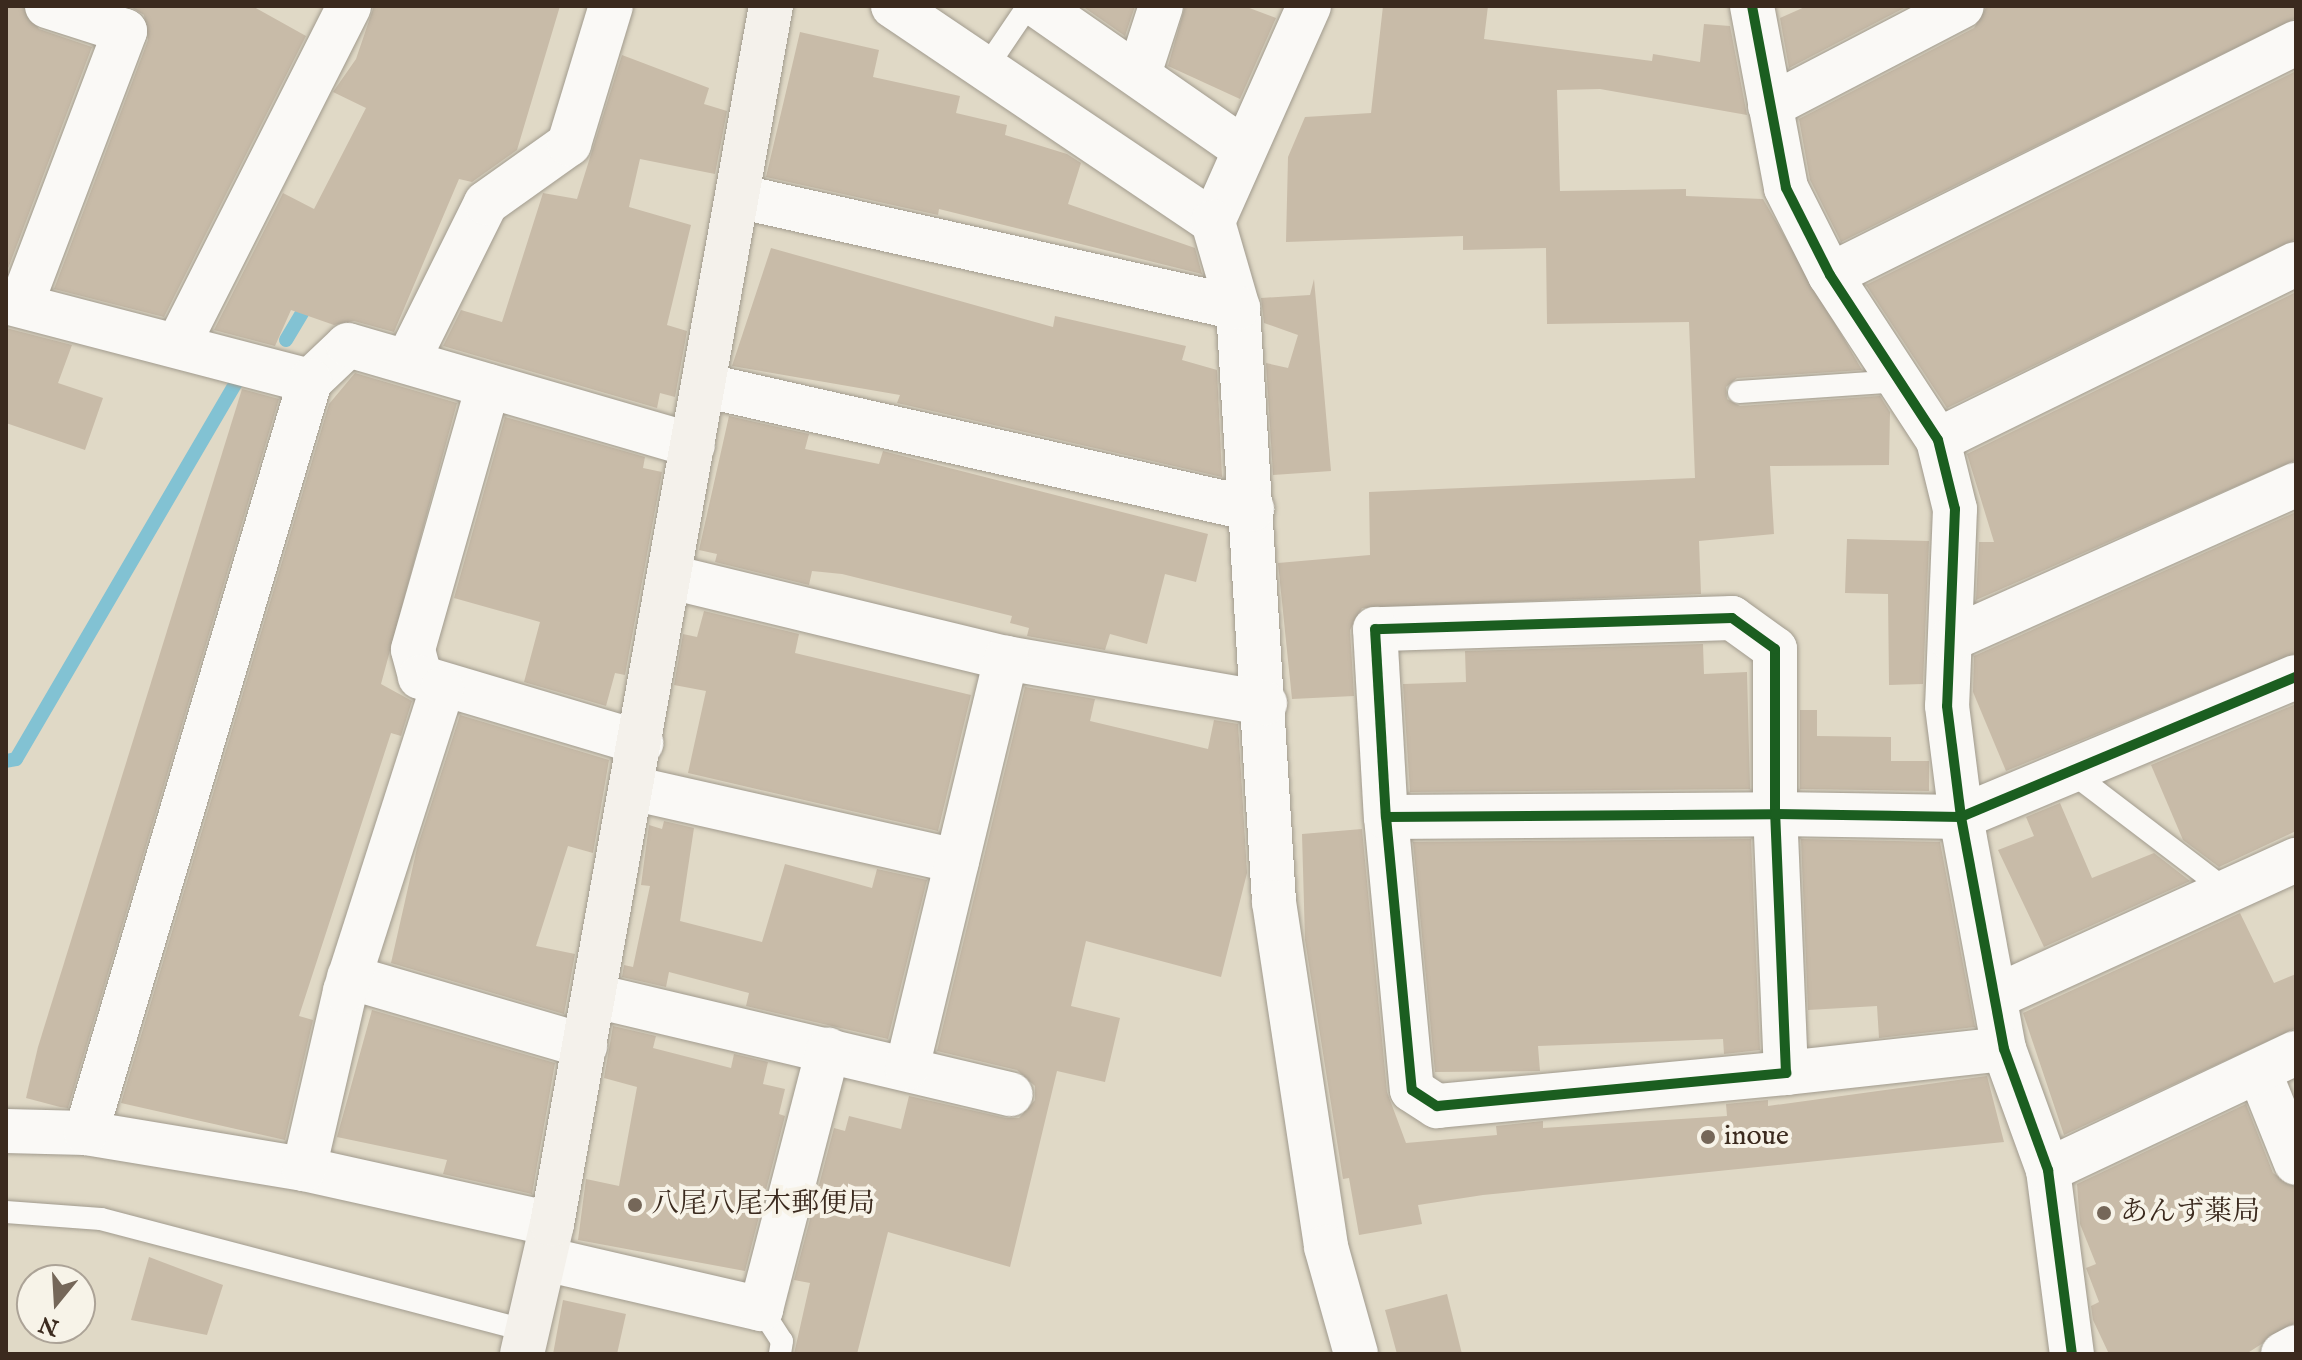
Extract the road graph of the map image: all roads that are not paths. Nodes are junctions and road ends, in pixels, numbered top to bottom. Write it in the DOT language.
graph roads {
  1 [pos="47,6"];
  2 [pos="349,6"];
  3 [pos="611,6"];
  4 [pos="771,6"];
  5 [pos="893,6"];
  6 [pos="1028,6"];
  7 [pos="1038,6"];
  8 [pos="1161,6"];
  9 [pos="1309,6"];
  10 [pos="1962,6"];
  11 [pos="1754,7"];
  12 [pos="2296,43"];
  13 [pos="986,68"];
  14 [pos="1139,74"];
  15 [pos="1770,106"];
  16 [pos="1242,148"];
  17 [pos="737,196"];
  18 [pos="1213,222"];
  19 [pos="2296,264"];
  20 [pos="1830,275"];
  21 [pos="14,304"];
  22 [pos="1238,308"];
  23 [pos="179,343"];
  24 [pos="408,360"];
  25 [pos="310,381"];
  26 [pos="1900,381"];
  27 [pos="703,385"];
  28 [pos="488,386"];
  29 [pos="1739,392"];
  30 [pos="1938,440"];
  31 [pos="693,445"];
  32 [pos="2296,485"];
  33 [pos="1252,509"];
  34 [pos="671,577"];
  35 [pos="1951,639"];
  36 [pos="1006,658"];
  37 [pos="2296,677"];
  38 [pos="442,689"];
  39 [pos="1265,703"];
  40 [pos="641,743"];
  41 [pos="2075,775"];
  42 [pos="632,788"];
  43 [pos="1775,814"];
  44 [pos="1386,817"];
  45 [pos="1961,817"];
  46 [pos="2296,860"];
  47 [pos="957,861"];
  48 [pos="2227,891"];
  49 [pos="349,977"];
  50 [pos="595,996"];
  51 [pos="1995,997"];
  52 [pos="585,1046"];
  53 [pos="2004,1049"];
  54 [pos="828,1050"];
  55 [pos="2277,1062"];
  56 [pos="907,1068"];
  57 [pos="1786,1073"];
  58 [pos="1011,1094"];
  59 [pos="6,1131"];
  60 [pos="86,1133"];
  61 [pos="2296,1163"];
  62 [pos="304,1169"];
  63 [pos="2048,1170"];
  64 [pos="6,1212"];
  65 [pos="549,1242"];
  66 [pos="761,1309"];
  67 [pos="524,1343"];
  68 [pos="2296,1347"];
  69 [pos="780,1354"];
  70 [pos="1356,1354"];
  71 [pos="2072,1354"];
  72 [pos="2283,1354"];
  1 -- 21 [label="street"];
  2 -- 23 [label="street"];
  3 -- 24 [label="street"];
  4 -- 17 [label="street"];
  5 -- 13 [label="street"];
  6 -- 13 [label="lane"];
  7 -- 14 [label="street"];
  8 -- 14 [label="street"];
  9 -- 16 [label="street"];
  10 -- 15 [label="street"];
  11 -- 15 [label="street"];
  12 -- 20 [label="street"];
  13 -- 18 [label="street"];
  14 -- 16 [label="street"];
  15 -- 20 [label="street"];
  16 -- 18 [label="street"];
  17 -- 22 [label="street"];
  17 -- 27 [label="street"];
  18 -- 22 [label="street"];
  19 -- 30 [label="street"];
  20 -- 26 [label="street"];
  21 -- 23 [label="street"];
  22 -- 33 [label="street"];
  23 -- 25 [label="street"];
  24 -- 25 [label="street"];
  24 -- 28 [label="street"];
  25 -- 60 [label="street"];
  26 -- 29 [label="lane"];
  26 -- 30 [label="street"];
  27 -- 31 [label="street"];
  27 -- 33 [label="street"];
  28 -- 31 [label="street"];
  28 -- 38 [label="street"];
  30 -- 35 [label="street"];
  31 -- 34 [label="street"];
  32 -- 35 [label="street"];
  33 -- 39 [label="street"];
  34 -- 36 [label="street"];
  34 -- 40 [label="street"];
  35 -- 45 [label="street"];
  36 -- 39 [label="street"];
  36 -- 47 [label="street"];
  37 -- 41 [label="street"];
  38 -- 40 [label="street"];
  38 -- 49 [label="street"];
  39 -- 70 [label="street"];
  40 -- 42 [label="street"];
  41 -- 45 [label="street"];
  41 -- 48 [label="lane"];
  42 -- 47 [label="street"];
  42 -- 50 [label="street"];
  43 -- 44 [label="street"];
  43 -- 44 [label="street"];
  43 -- 45 [label="street"];
  43 -- 57 [label="street"];
  44 -- 57 [label="street"];
  45 -- 51 [label="street"];
  46 -- 48 [label="street"];
  47 -- 56 [label="street"];
  48 -- 51 [label="street"];
  49 -- 52 [label="street"];
  49 -- 62 [label="street"];
  50 -- 52 [label="street"];
  50 -- 54 [label="street"];
  51 -- 53 [label="street"];
  52 -- 65 [label="street"];
  53 -- 57 [label="street"];
  53 -- 63 [label="street"];
  54 -- 56 [label="street"];
  54 -- 66 [label="street"];
  55 -- 61 [label="street"];
  55 -- 63 [label="street"];
  56 -- 58 [label="street"];
  59 -- 60 [label="street"];
  60 -- 62 [label="street"];
  62 -- 65 [label="street"];
  63 -- 71 [label="street"];
  64 -- 67 [label="lane"];
  65 -- 66 [label="street"];
  65 -- 67 [label="street"];
  66 -- 69 [label="lane"];
  68 -- 72 [label="street"];
}
